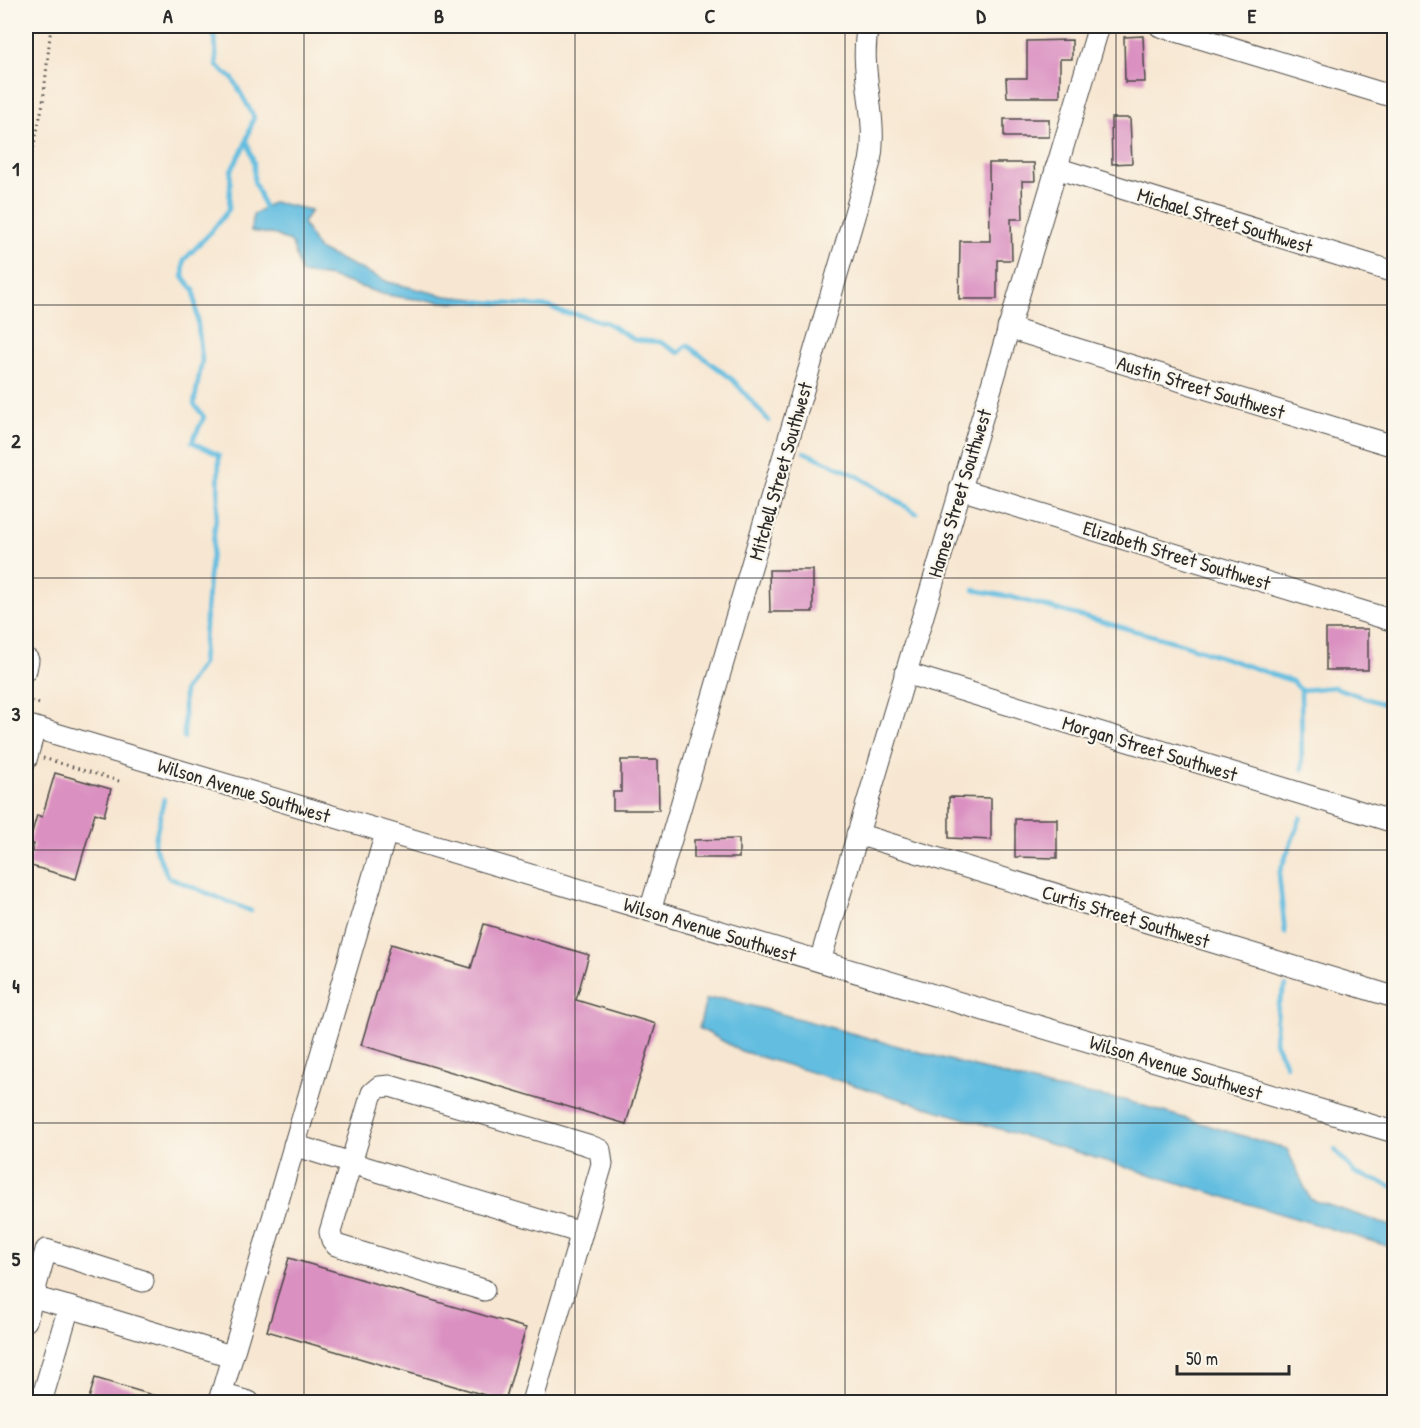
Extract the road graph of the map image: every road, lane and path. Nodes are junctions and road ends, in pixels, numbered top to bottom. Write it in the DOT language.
graph roads {
  1 [pos="51,26"];
  2 [pos="868,26"];
  3 [pos="1099,26"];
  4 [pos="1160,26"];
  5 [pos="1395,96"];
  6 [pos="1056,168"];
  7 [pos="26,183"];
  8 [pos="1395,272"];
  9 [pos="1008,328"];
  10 [pos="1395,446"];
  11 [pos="960,489"];
  12 [pos="1395,621"];
  13 [pos="26,659"];
  14 [pos="26,670"];
  15 [pos="905,673"];
  16 [pos="26,700"];
  17 [pos="40,705"];
  18 [pos="30,727"];
  19 [pos="26,756"];
  20 [pos="122,782"];
  21 [pos="1395,822"];
  22 [pos="386,832"];
  23 [pos="857,834"];
  24 [pos="650,911"];
  25 [pos="820,961"];
  26 [pos="1395,997"];
  27 [pos="1395,1132"];
  28 [pos="294,1145"];
  29 [pos="351,1163"];
  30 [pos="582,1233"];
  31 [pos="38,1259"];
  32 [pos="143,1281"];
  33 [pos="484,1290"];
  34 [pos="33,1297"];
  35 [pos="69,1307"];
  36 [pos="26,1321"];
  37 [pos="231,1356"];
  38 [pos="220,1398"];
  39 [pos="41,1402"];
  40 [pos="249,1402"];
  41 [pos="532,1402"];
  1 -- 7 [label="path"];
  2 -- 24 [label="street, Mitchell Street Southwest"];
  3 -- 6 [label="street, Hames Street Southwest"];
  4 -- 5 [label="street"];
  6 -- 8 [label="street, Michael Street Southwest"];
  6 -- 9 [label="street, Hames Street Southwest"];
  9 -- 10 [label="street, Austin Street Southwest"];
  9 -- 11 [label="street, Hames Street Southwest"];
  11 -- 12 [label="street, Elizabeth Street Southwest"];
  11 -- 15 [label="street, Hames Street Southwest"];
  13 -- 14 [label="street"];
  15 -- 21 [label="street, Morgan Street Southwest"];
  15 -- 23 [label="street, Hames Street Southwest"];
  16 -- 17 [label="path"];
  18 -- 19 [label="street"];
  18 -- 22 [label="street, Wilson Avenue Southwest"];
  19 -- 20 [label="path"];
  22 -- 24 [label="street, Wilson Avenue Southwest"];
  22 -- 28 [label="street"];
  23 -- 25 [label="street, Hames Street Southwest"];
  23 -- 26 [label="street, Curtis Street Southwest"];
  24 -- 25 [label="street, Wilson Avenue Southwest"];
  25 -- 27 [label="street, Wilson Avenue Southwest"];
  28 -- 29 [label="street"];
  28 -- 37 [label="street"];
  29 -- 30 [label="street"];
  29 -- 30 [label="street"];
  29 -- 33 [label="street"];
  30 -- 41 [label="street"];
  31 -- 32 [label="street"];
  31 -- 34 [label="street"];
  34 -- 35 [label="street"];
  34 -- 36 [label="street"];
  35 -- 37 [label="street"];
  35 -- 39 [label="street"];
  37 -- 38 [label="street"];
  38 -- 40 [label="street"];
}
